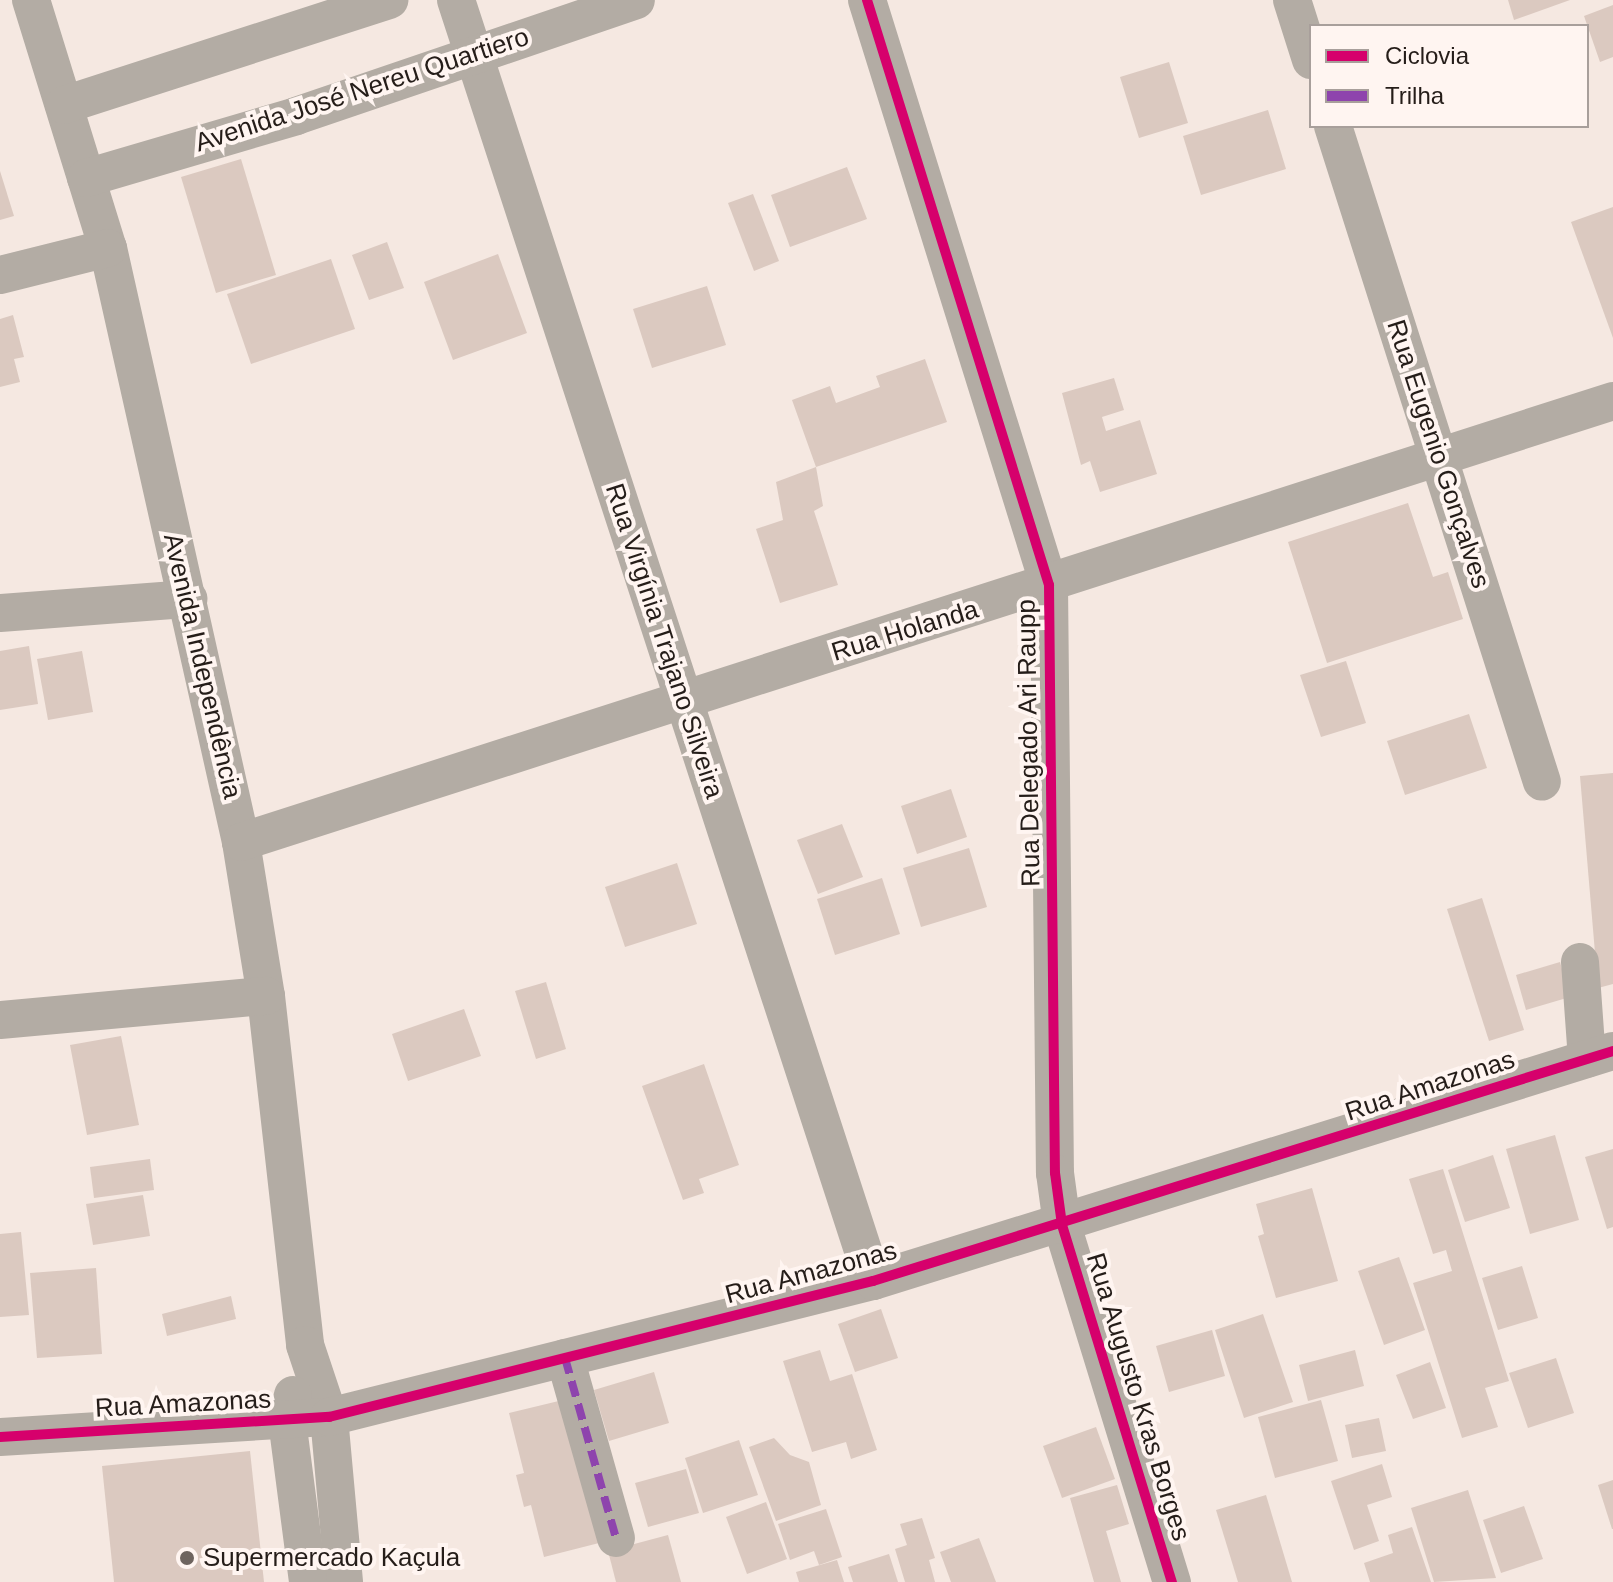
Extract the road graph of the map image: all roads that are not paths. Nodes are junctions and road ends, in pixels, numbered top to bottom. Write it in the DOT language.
graph roads {
  1 [pos="31,0"];
  2 [pos="389,0"];
  3 [pos="456,0"];
  4 [pos="636,0"];
  5 [pos="867,0"];
  6 [pos="1292,0"];
  7 [pos="471,54"];
  8 [pos="1309,54"];
  9 [pos="64,105"];
  10 [pos="1334,128"];
  11 [pos="86,178"];
  12 [pos="108,248"];
  13 [pos="0,275"];
  14 [pos="1613,401"];
  15 [pos="1440,456"];
  16 [pos="1049,585"];
  17 [pos="188,599"];
  18 [pos="0,613"];
  19 [pos="683,701"];
  20 [pos="1542,782"];
  21 [pos="241,842"];
  22 [pos="1580,962"];
  23 [pos="266,996"];
  24 [pos="0,1020"];
  25 [pos="1600,1055"];
  26 [pos="1062,1225"];
  27 [pos="873,1281"];
  28 [pos="305,1345"];
  29 [pos="565,1358"];
  30 [pos="329,1417"];
  31 [pos="287,1420"];
  32 [pos="0,1437"];
  33 [pos="616,1538"];
  34 [pos="308,1582"];
  35 [pos="344,1582"];
  36 [pos="1172,1582"];
  1 -- 9 [label="street, Avenida Independência"];
  2 -- 9 [label="street"];
  3 -- 7 [label="street, Rua Virgínia Trajano Silveira"];
  4 -- 7 [label="street, Avenida José Nereu Quartiero"];
  5 -- 16 [label="street, Rua Delegado Ari Raupp"];
  6 -- 8 [label="street"];
  7 -- 11 [label="street, Avenida José Nereu Quartiero"];
  7 -- 19 [label="street, Rua Virgínia Trajano Silveira"];
  9 -- 11 [label="street, Avenida Independência"];
  10 -- 15 [label="street, Rua Eugenio Gonçalves"];
  11 -- 12 [label="street, Avenida Independência"];
  12 -- 13 [label="street"];
  12 -- 17 [label="street, Avenida Independência"];
  14 -- 15 [label="street, Rua Holanda"];
  15 -- 16 [label="street, Rua Holanda"];
  15 -- 20 [label="street, Rua Eugenio Gonçalves"];
  16 -- 19 [label="street, Rua Holanda"];
  16 -- 26 [label="street, Rua Delegado Ari Raupp"];
  17 -- 18 [label="street"];
  17 -- 21 [label="street, Avenida Independência"];
  19 -- 21 [label="street, Rua Holanda"];
  19 -- 27 [label="street, Rua Virgínia Trajano Silveira"];
  21 -- 23 [label="street, Avenida Independência"];
  22 -- 25 [label="street"];
  23 -- 24 [label="street"];
  23 -- 28 [label="street, Avenida Independência"];
  25 -- 26 [label="street, Rua Amazonas"];
  26 -- 27 [label="street, Rua Amazonas"];
  26 -- 36 [label="street, Rua Augusto Kras Borges"];
  27 -- 29 [label="street, Rua Amazonas"];
  28 -- 30 [label="street, Avenida Independência"];
  28 -- 31 [label="street, Avenida Independência"];
  29 -- 30 [label="street, Rua Amazonas"];
  29 -- 33 [label="street"];
  30 -- 31 [label="street, Rua Amazonas"];
  30 -- 35 [label="street, Avenida Independência"];
  31 -- 32 [label="street, Rua Amazonas"];
  31 -- 34 [label="street, Avenida Independência"];
}
